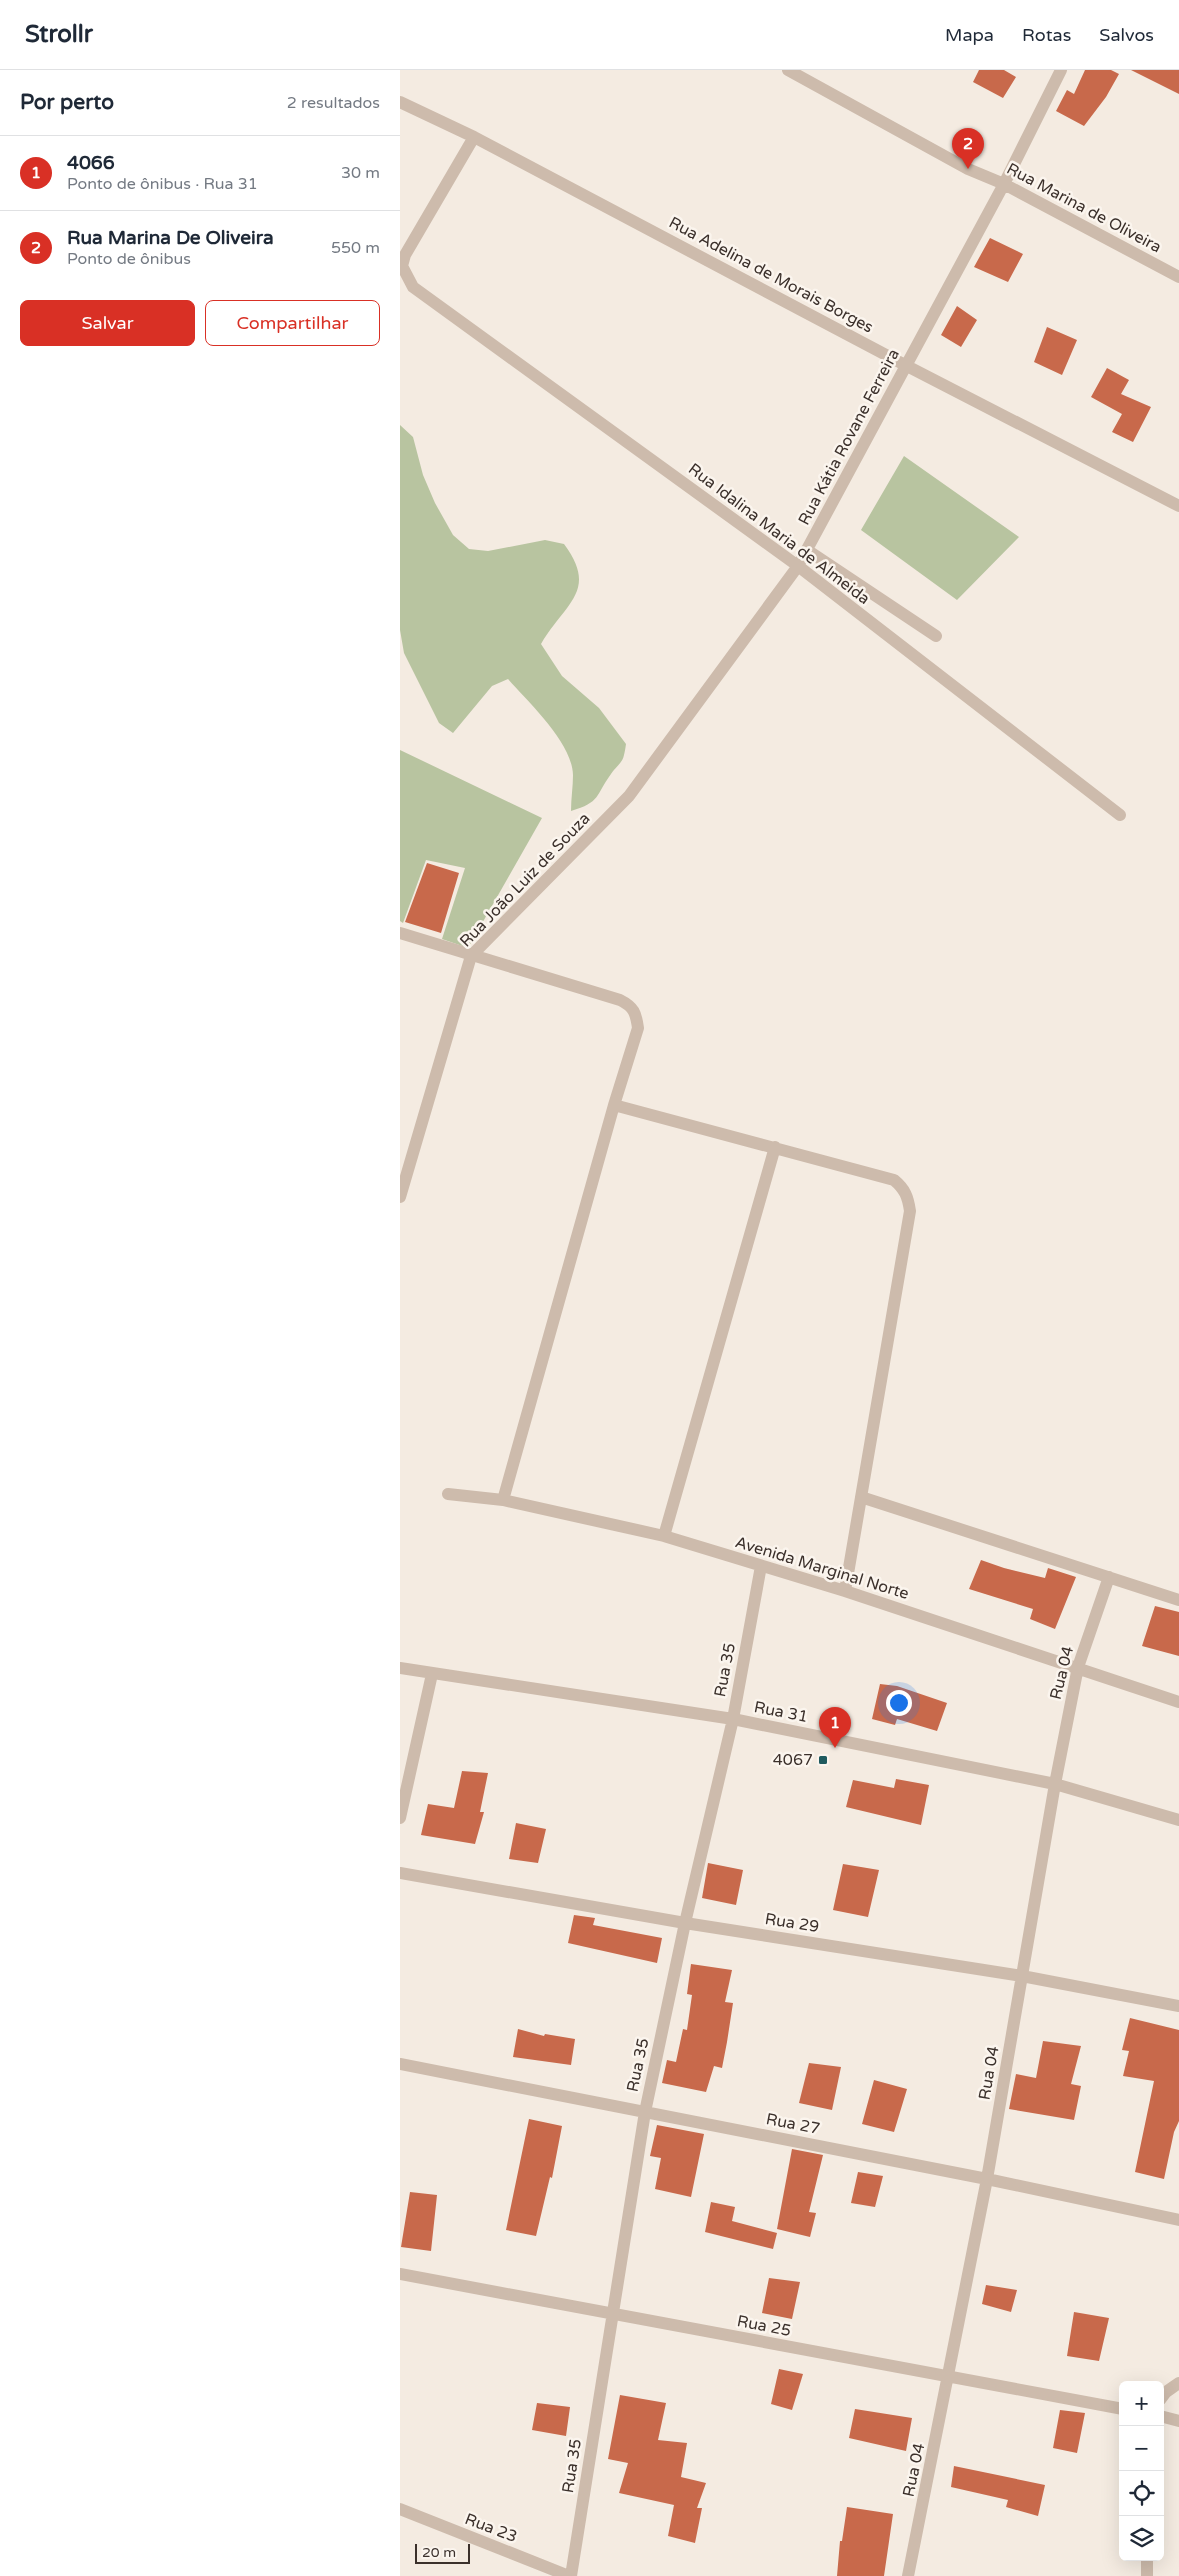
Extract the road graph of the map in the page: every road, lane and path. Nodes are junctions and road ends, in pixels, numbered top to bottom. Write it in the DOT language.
graph roads {
  1 [pos="788,70"];
  2 [pos="1060,70"];
  3 [pos="400,102"];
  4 [pos="474,136"];
  5 [pos="1004,184"];
  6 [pos="1179,277"];
  7 [pos="905,365"];
  8 [pos="1179,506"];
  9 [pos="807,550"];
  10 [pos="798,566"];
  11 [pos="936,636"];
  12 [pos="629,796"];
  13 [pos="1120,815"];
  14 [pos="400,933"];
  15 [pos="471,956"];
  16 [pos="614,1105"];
  17 [pos="775,1148"];
  18 [pos="400,1197"];
  19 [pos="448,1494"];
  20 [pos="861,1497"];
  21 [pos="503,1500"];
  22 [pos="664,1536"];
  23 [pos="761,1566"];
  24 [pos="1109,1577"];
  25 [pos="845,1591"];
  26 [pos="1179,1600"];
  27 [pos="400,1668"];
  28 [pos="1078,1668"];
  29 [pos="432,1674"];
  30 [pos="1179,1702"];
  31 [pos="733,1719"];
  32 [pos="1055,1784"];
  33 [pos="400,1818"];
  34 [pos="1179,1820"];
  35 [pos="400,1873"];
  36 [pos="685,1923"];
  37 [pos="1022,1976"];
  38 [pos="1179,2006"];
  39 [pos="400,2064"];
  40 [pos="645,2112"];
  41 [pos="987,2179"];
  42 [pos="1179,2220"];
  43 [pos="400,2274"];
  44 [pos="612,2313"];
  45 [pos="949,2378"];
  46 [pos="1179,2383"];
  47 [pos="1164,2395"];
  48 [pos="1119,2408"];
  49 [pos="1164,2417"];
  50 [pos="1179,2421"];
  51 [pos="400,2509"];
  52 [pos="1147,2561"];
  53 [pos="570,2576"];
  54 [pos="908,2576"];
  55 [pos="1146,2576"];
  1 -- 5 [label="street, Rua Marina de Oliveira"];
  2 -- 5 [label="street, Rua Kátia Rovane Ferreira"];
  3 -- 4 [label="street, Rua Adelina de Morais Borges"];
  4 -- 7 [label="street, Rua Adelina de Morais Borges"];
  4 -- 10 [label="street, Rua Idalina Maria de Almeida"];
  5 -- 6 [label="street, Rua Marina de Oliveira"];
  5 -- 7 [label="street, Rua Kátia Rovane Ferreira"];
  7 -- 8 [label="street, Rua Adelina de Morais Borges"];
  7 -- 9 [label="street, Rua Kátia Rovane Ferreira"];
  9 -- 10 [label="street, Rua Kátia Rovane Ferreira"];
  9 -- 11 [label="street"];
  10 -- 12 [label="street, Rua Kátia Rovane Ferreira"];
  10 -- 13 [label="street, Rua Idalina Maria de Almeida"];
  12 -- 15 [label="street, Rua João Luiz de Souza"];
  14 -- 15 [label="street"];
  15 -- 16 [label="street"];
  15 -- 18 [label="street, Rua João Luiz de Souza"];
  16 -- 17 [label="street"];
  16 -- 21 [label="street"];
  17 -- 20 [label="street"];
  17 -- 22 [label="street"];
  19 -- 21 [label="street, Avenida Marginal Norte"];
  20 -- 24 [label="street"];
  20 -- 25 [label="street"];
  21 -- 22 [label="street, Avenida Marginal Norte"];
  22 -- 23 [label="street, Avenida Marginal Norte"];
  23 -- 25 [label="street, Avenida Marginal Norte"];
  23 -- 31 [label="street, Rua 35"];
  24 -- 26 [label="street"];
  24 -- 28 [label="street, Rua 04"];
  25 -- 28 [label="street, Avenida Marginal Norte"];
  27 -- 29 [label="street, Rua 31"];
  28 -- 30 [label="street, Avenida Marginal Norte"];
  28 -- 32 [label="street, Rua 04"];
  29 -- 31 [label="street, Rua 31"];
  29 -- 33 [label="street"];
  31 -- 32 [label="street, Rua 31"];
  31 -- 36 [label="street, Rua 35"];
  32 -- 34 [label="street, Rua 31"];
  32 -- 37 [label="street, Rua 04"];
  35 -- 36 [label="street, Rua 29"];
  36 -- 37 [label="street, Rua 29"];
  36 -- 40 [label="street, Rua 35"];
  37 -- 38 [label="street, Rua 29"];
  37 -- 41 [label="street, Rua 04"];
  39 -- 40 [label="street, Rua 27"];
  40 -- 41 [label="street, Rua 27"];
  40 -- 44 [label="street, Rua 35"];
  41 -- 42 [label="street, Rua 27"];
  41 -- 45 [label="street, Rua 04"];
  43 -- 44 [label="street, Rua 25"];
  44 -- 45 [label="street, Rua 25"];
  44 -- 53 [label="street, Rua 35"];
  45 -- 48 [label="street, Rua 25"];
  45 -- 54 [label="street, Rua 04"];
  46 -- 47 [label="street"];
  49 -- 50 [label="street"];
  51 -- 53 [label="street, Rua 23"];
  52 -- 55 [label="street"];
}
